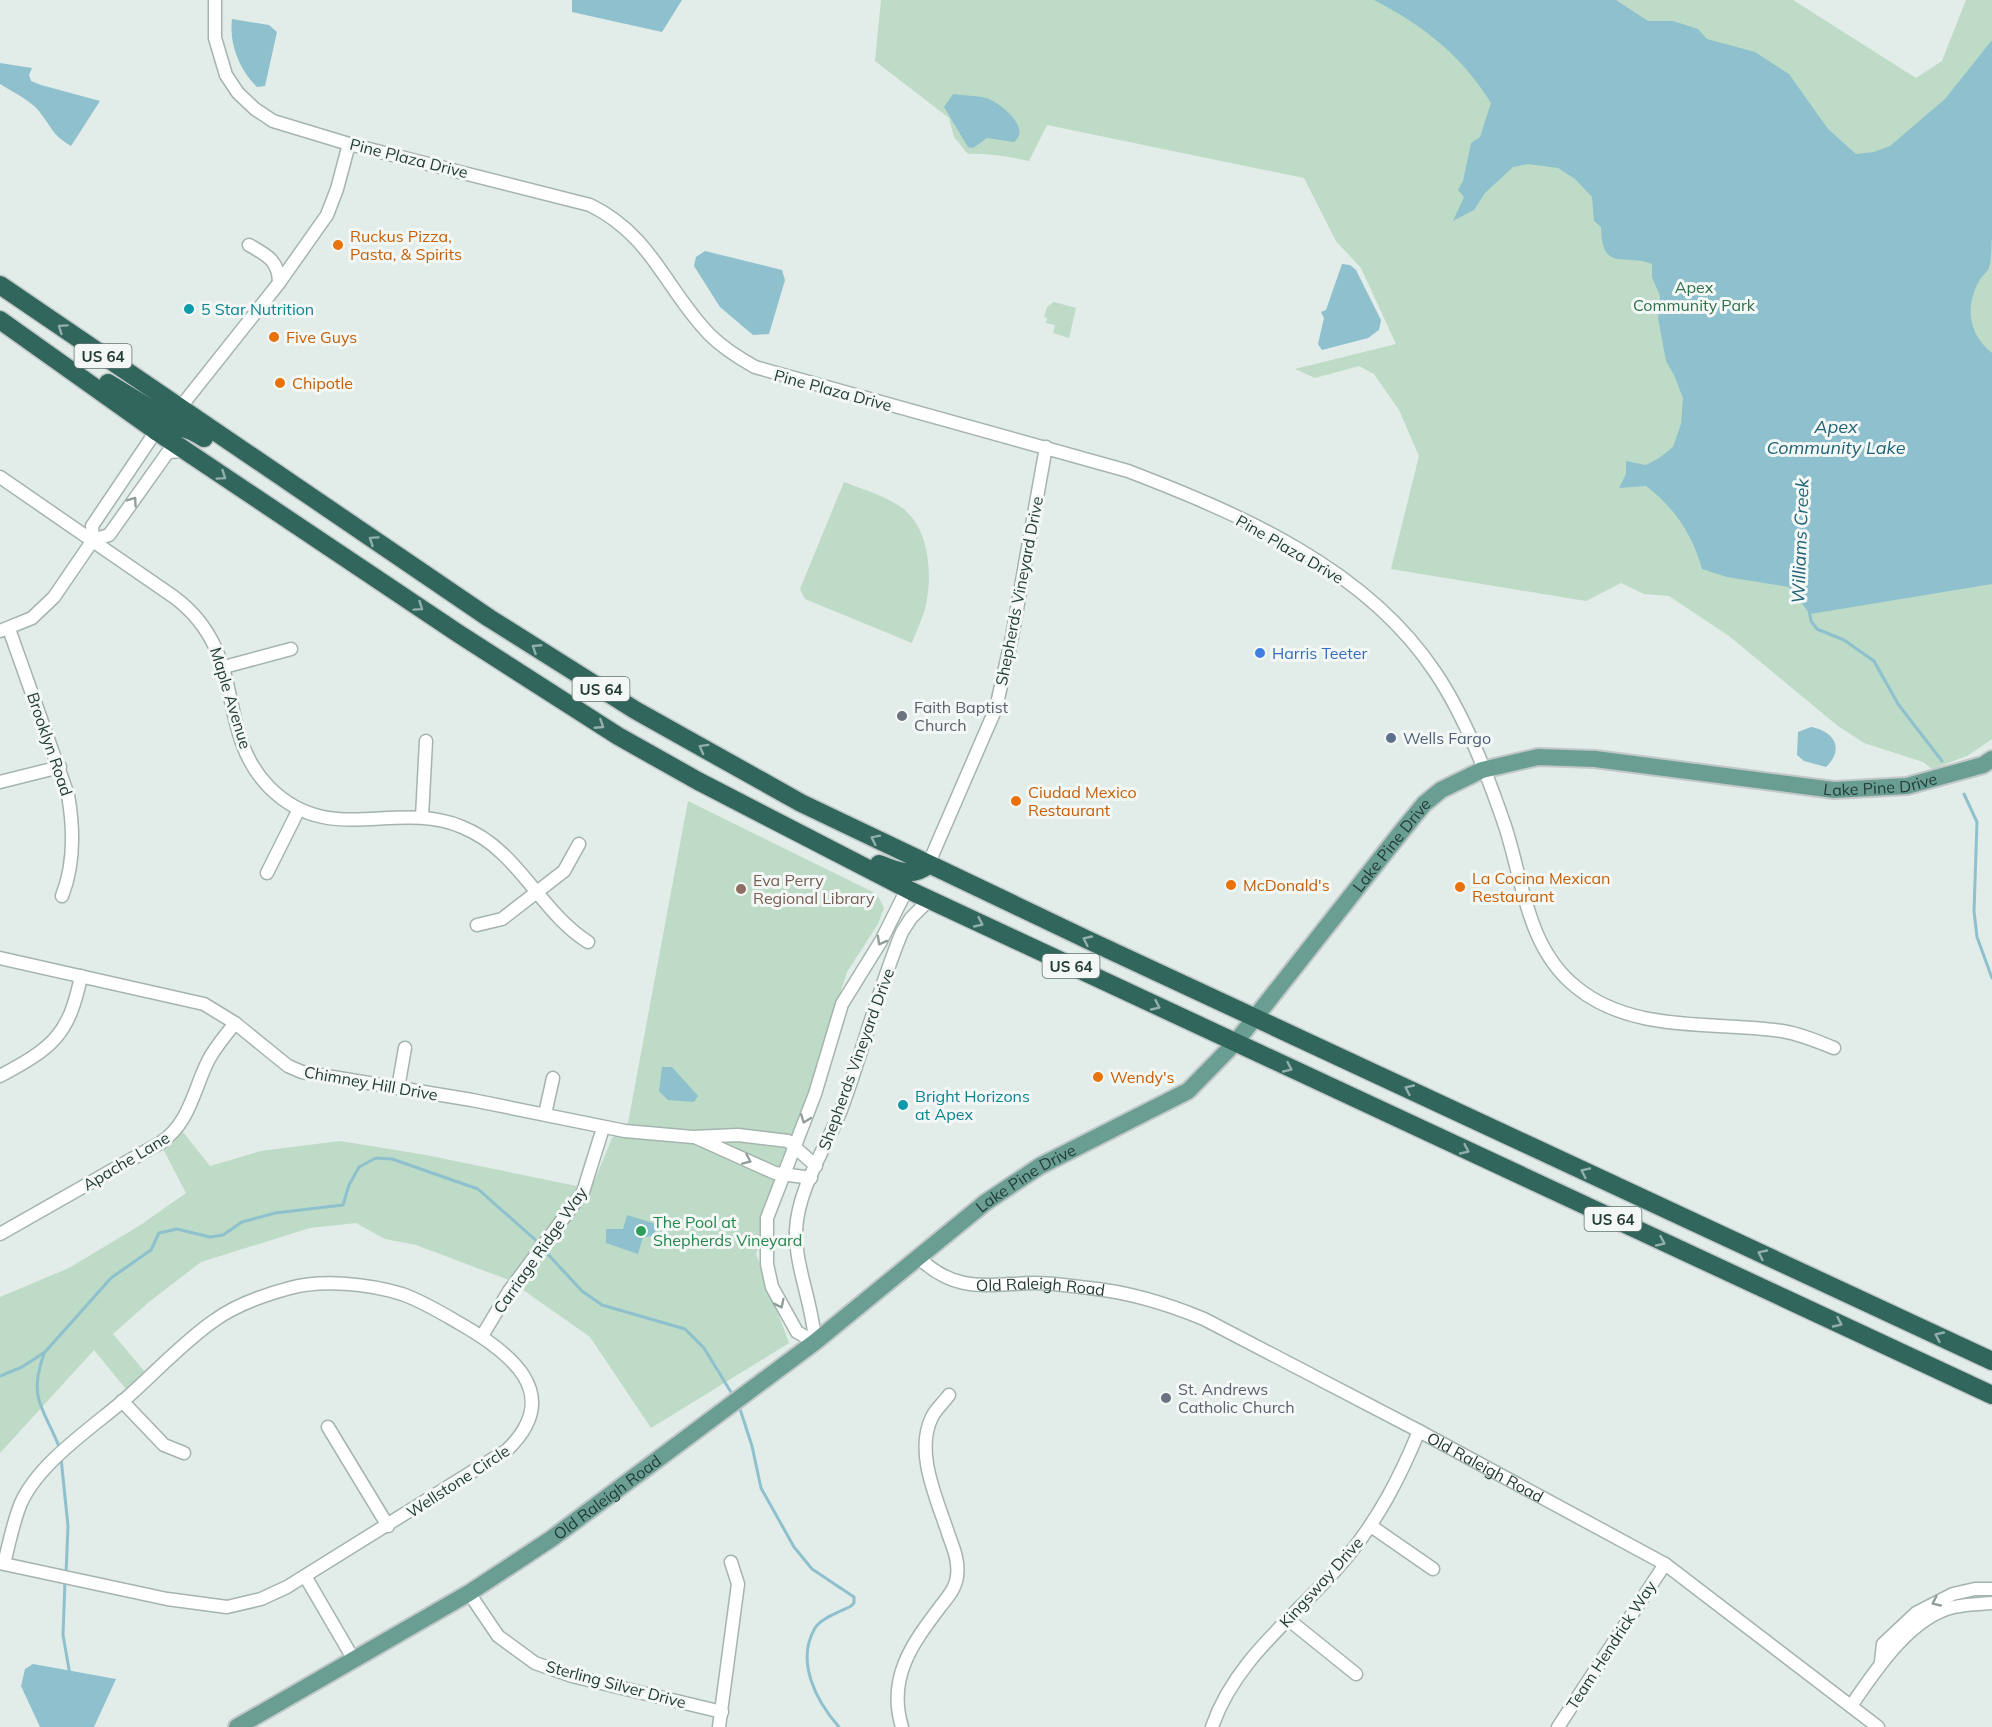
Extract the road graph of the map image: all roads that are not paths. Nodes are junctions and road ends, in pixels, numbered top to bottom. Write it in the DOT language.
graph roads {
  1 [pos="215,0"];
  2 [pos="349,144"];
  3 [pos="249,245"];
  4 [pos="279,283"];
  5 [pos="0,285"];
  6 [pos="4,323"];
  7 [pos="179,409"];
  8 [pos="156,431"];
  9 [pos="1046,447"];
  10 [pos="185,451"];
  11 [pos="0,477"];
  12 [pos="338,516"];
  13 [pos="93,540"];
  14 [pos="5,630"];
  15 [pos="291,650"];
  16 [pos="224,667"];
  17 [pos="426,741"];
  18 [pos="1992,759"];
  19 [pos="60,767"];
  20 [pos="1482,770"];
  21 [pos="0,782"];
  22 [pos="298,811"];
  23 [pos="422,817"];
  24 [pos="772,820"];
  25 [pos="579,844"];
  26 [pos="928,865"];
  27 [pos="267,873"];
  28 [pos="908,889"];
  29 [pos="536,893"];
  30 [pos="62,896"];
  31 [pos="939,904"];
  32 [pos="1037,916"];
  33 [pos="477,925"];
  34 [pos="588,942"];
  35 [pos="0,958"];
  36 [pos="81,976"];
  37 [pos="1254,1018"];
  38 [pos="235,1023"];
  39 [pos="1235,1043"];
  40 [pos="405,1048"];
  41 [pos="1834,1048"];
  42 [pos="0,1076"];
  43 [pos="553,1078"];
  44 [pos="398,1088"];
  45 [pos="545,1114"];
  46 [pos="603,1128"];
  47 [pos="693,1137"];
  48 [pos="795,1145"];
  49 [pos="816,1166"];
  50 [pos="782,1175"];
  51 [pos="811,1178"];
  52 [pos="0,1234"];
  53 [pos="919,1258"];
  54 [pos="482,1336"];
  55 [pos="815,1342"];
  56 [pos="1992,1361"];
  57 [pos="949,1395"];
  58 [pos="1992,1395"];
  59 [pos="122,1401"];
  60 [pos="328,1426"];
  61 [pos="1419,1431"];
  62 [pos="183,1453"];
  63 [pos="388,1526"];
  64 [pos="1371,1526"];
  65 [pos="731,1562"];
  66 [pos="2,1564"];
  67 [pos="1665,1564"];
  68 [pos="1433,1569"];
  69 [pos="306,1576"];
  70 [pos="1992,1589"];
  71 [pos="469,1593"];
  72 [pos="1992,1603"];
  73 [pos="1289,1620"];
  74 [pos="354,1660"];
  75 [pos="1881,1662"];
  76 [pos="1356,1674"];
  77 [pos="1851,1706"];
  78 [pos="722,1712"];
  79 [pos="237,1727"];
  80 [pos="719,1727"];
  81 [pos="902,1727"];
  82 [pos="1212,1727"];
  83 [pos="1558,1727"];
  84 [pos="1878,1727"];
  1 -- 2 [label="street, Pine Plaza Drive"];
  2 -- 4 [label="street"];
  2 -- 9 [label="street, Pine Plaza Drive"];
  3 -- 4 [label="street"];
  4 -- 7 [label="street"];
  7 -- 5 [label="highway, US 64, one-way"];
  6 -- 7 [label="highway"];
  6 -- 8 [label="highway, US 64"];
  7 -- 12 [label="highway, US 64"];
  8 -- 10 [label="highway, US 64"];
  8 -- 12 [label="highway"];
  8 -- 13 [label="street"];
  9 -- 20 [label="street, Pine Plaza Drive"];
  9 -- 26 [label="street, Shepherds Vineyard Drive"];
  13 -- 10 [label="street, one-way"];
  10 -- 24 [label="highway, US 64, one-way"];
  11 -- 13 [label="street, Maple Avenue"];
  26 -- 12 [label="highway, US 64, one-way"];
  13 -- 14 [label="street"];
  13 -- 16 [label="street, Maple Avenue"];
  14 -- 19 [label="street, Brooklyn Road"];
  15 -- 16 [label="street"];
  16 -- 22 [label="street, Maple Avenue"];
  17 -- 23 [label="street"];
  18 -- 20 [label="main road, Lake Pine Drive"];
  19 -- 21 [label="street"];
  19 -- 30 [label="street, Brooklyn Road"];
  20 -- 37 [label="main road, Lake Pine Drive"];
  20 -- 41 [label="street, Pine Plaza Drive"];
  22 -- 23 [label="street, Maple Avenue"];
  22 -- 27 [label="street"];
  23 -- 29 [label="street, Maple Avenue"];
  24 -- 26 [label="highway"];
  24 -- 28 [label="highway, US 64"];
  25 -- 29 [label="street"];
  26 -- 32 [label="highway, US 64"];
  28 -- 31 [label="highway, US 64"];
  28 -- 32 [label="highway"];
  28 -- 48 [label="street, Shepherds Vineyard Drive, one-way"];
  29 -- 33 [label="street"];
  29 -- 34 [label="street, Maple Avenue"];
  31 -- 39 [label="highway, US 64, one-way"];
  31 -- 49 [label="street, Shepherds Vineyard Drive"];
  37 -- 32 [label="highway, US 64, one-way"];
  35 -- 36 [label="street, Chimney Hill Drive"];
  36 -- 38 [label="street, Chimney Hill Drive"];
  36 -- 42 [label="street"];
  37 -- 39 [label="main road, Lake Pine Drive"];
  56 -- 37 [label="highway, US 64, one-way"];
  38 -- 44 [label="street, Chimney Hill Drive"];
  38 -- 52 [label="street, Apache Lane"];
  39 -- 53 [label="main road, Lake Pine Drive"];
  39 -- 58 [label="highway, US 64, one-way"];
  40 -- 44 [label="street"];
  43 -- 45 [label="street"];
  44 -- 45 [label="street, Chimney Hill Drive"];
  45 -- 46 [label="street, Chimney Hill Drive"];
  46 -- 47 [label="street, Chimney Hill Drive"];
  46 -- 54 [label="street, Carriage Ridge Way"];
  47 -- 48 [label="street, Chimney Hill Drive"];
  47 -- 50 [label="street, Chimney Hill Drive, one-way"];
  48 -- 49 [label="street"];
  48 -- 50 [label="street, Shepherds Vineyard Drive"];
  49 -- 51 [label="street, Shepherds Vineyard Drive"];
  50 -- 51 [label="street, Chimney Hill Drive"];
  50 -- 55 [label="street, Shepherds Vineyard Drive, one-way"];
  51 -- 55 [label="street, Shepherds Vineyard Drive"];
  53 -- 55 [label="main road, Old Raleigh Road"];
  53 -- 61 [label="street, Old Raleigh Road"];
  54 -- 59 [label="street, Wellstone Circle"];
  54 -- 63 [label="street, Wellstone Circle"];
  55 -- 71 [label="main road, Old Raleigh Road"];
  57 -- 81 [label="street"];
  59 -- 62 [label="street"];
  59 -- 66 [label="street, Wellstone Circle"];
  60 -- 63 [label="street"];
  61 -- 64 [label="street, Kingsway Drive"];
  61 -- 67 [label="street, Old Raleigh Road"];
  63 -- 69 [label="street, Wellstone Circle"];
  64 -- 68 [label="street"];
  64 -- 73 [label="street, Kingsway Drive"];
  65 -- 78 [label="street"];
  66 -- 69 [label="street, Wellstone Circle"];
  67 -- 77 [label="street, Old Raleigh Road"];
  67 -- 83 [label="street, Team Hendrick Way"];
  69 -- 74 [label="street"];
  70 -- 75 [label="street, one-way"];
  71 -- 74 [label="main road, Old Raleigh Road"];
  71 -- 78 [label="street, Sterling Silver Drive"];
  72 -- 75 [label="street"];
  73 -- 76 [label="street"];
  73 -- 82 [label="street, Kingsway Drive"];
  74 -- 79 [label="main road, Old Raleigh Road"];
  75 -- 77 [label="street"];
  77 -- 84 [label="street, Old Raleigh Road"];
  78 -- 80 [label="street"];
}
